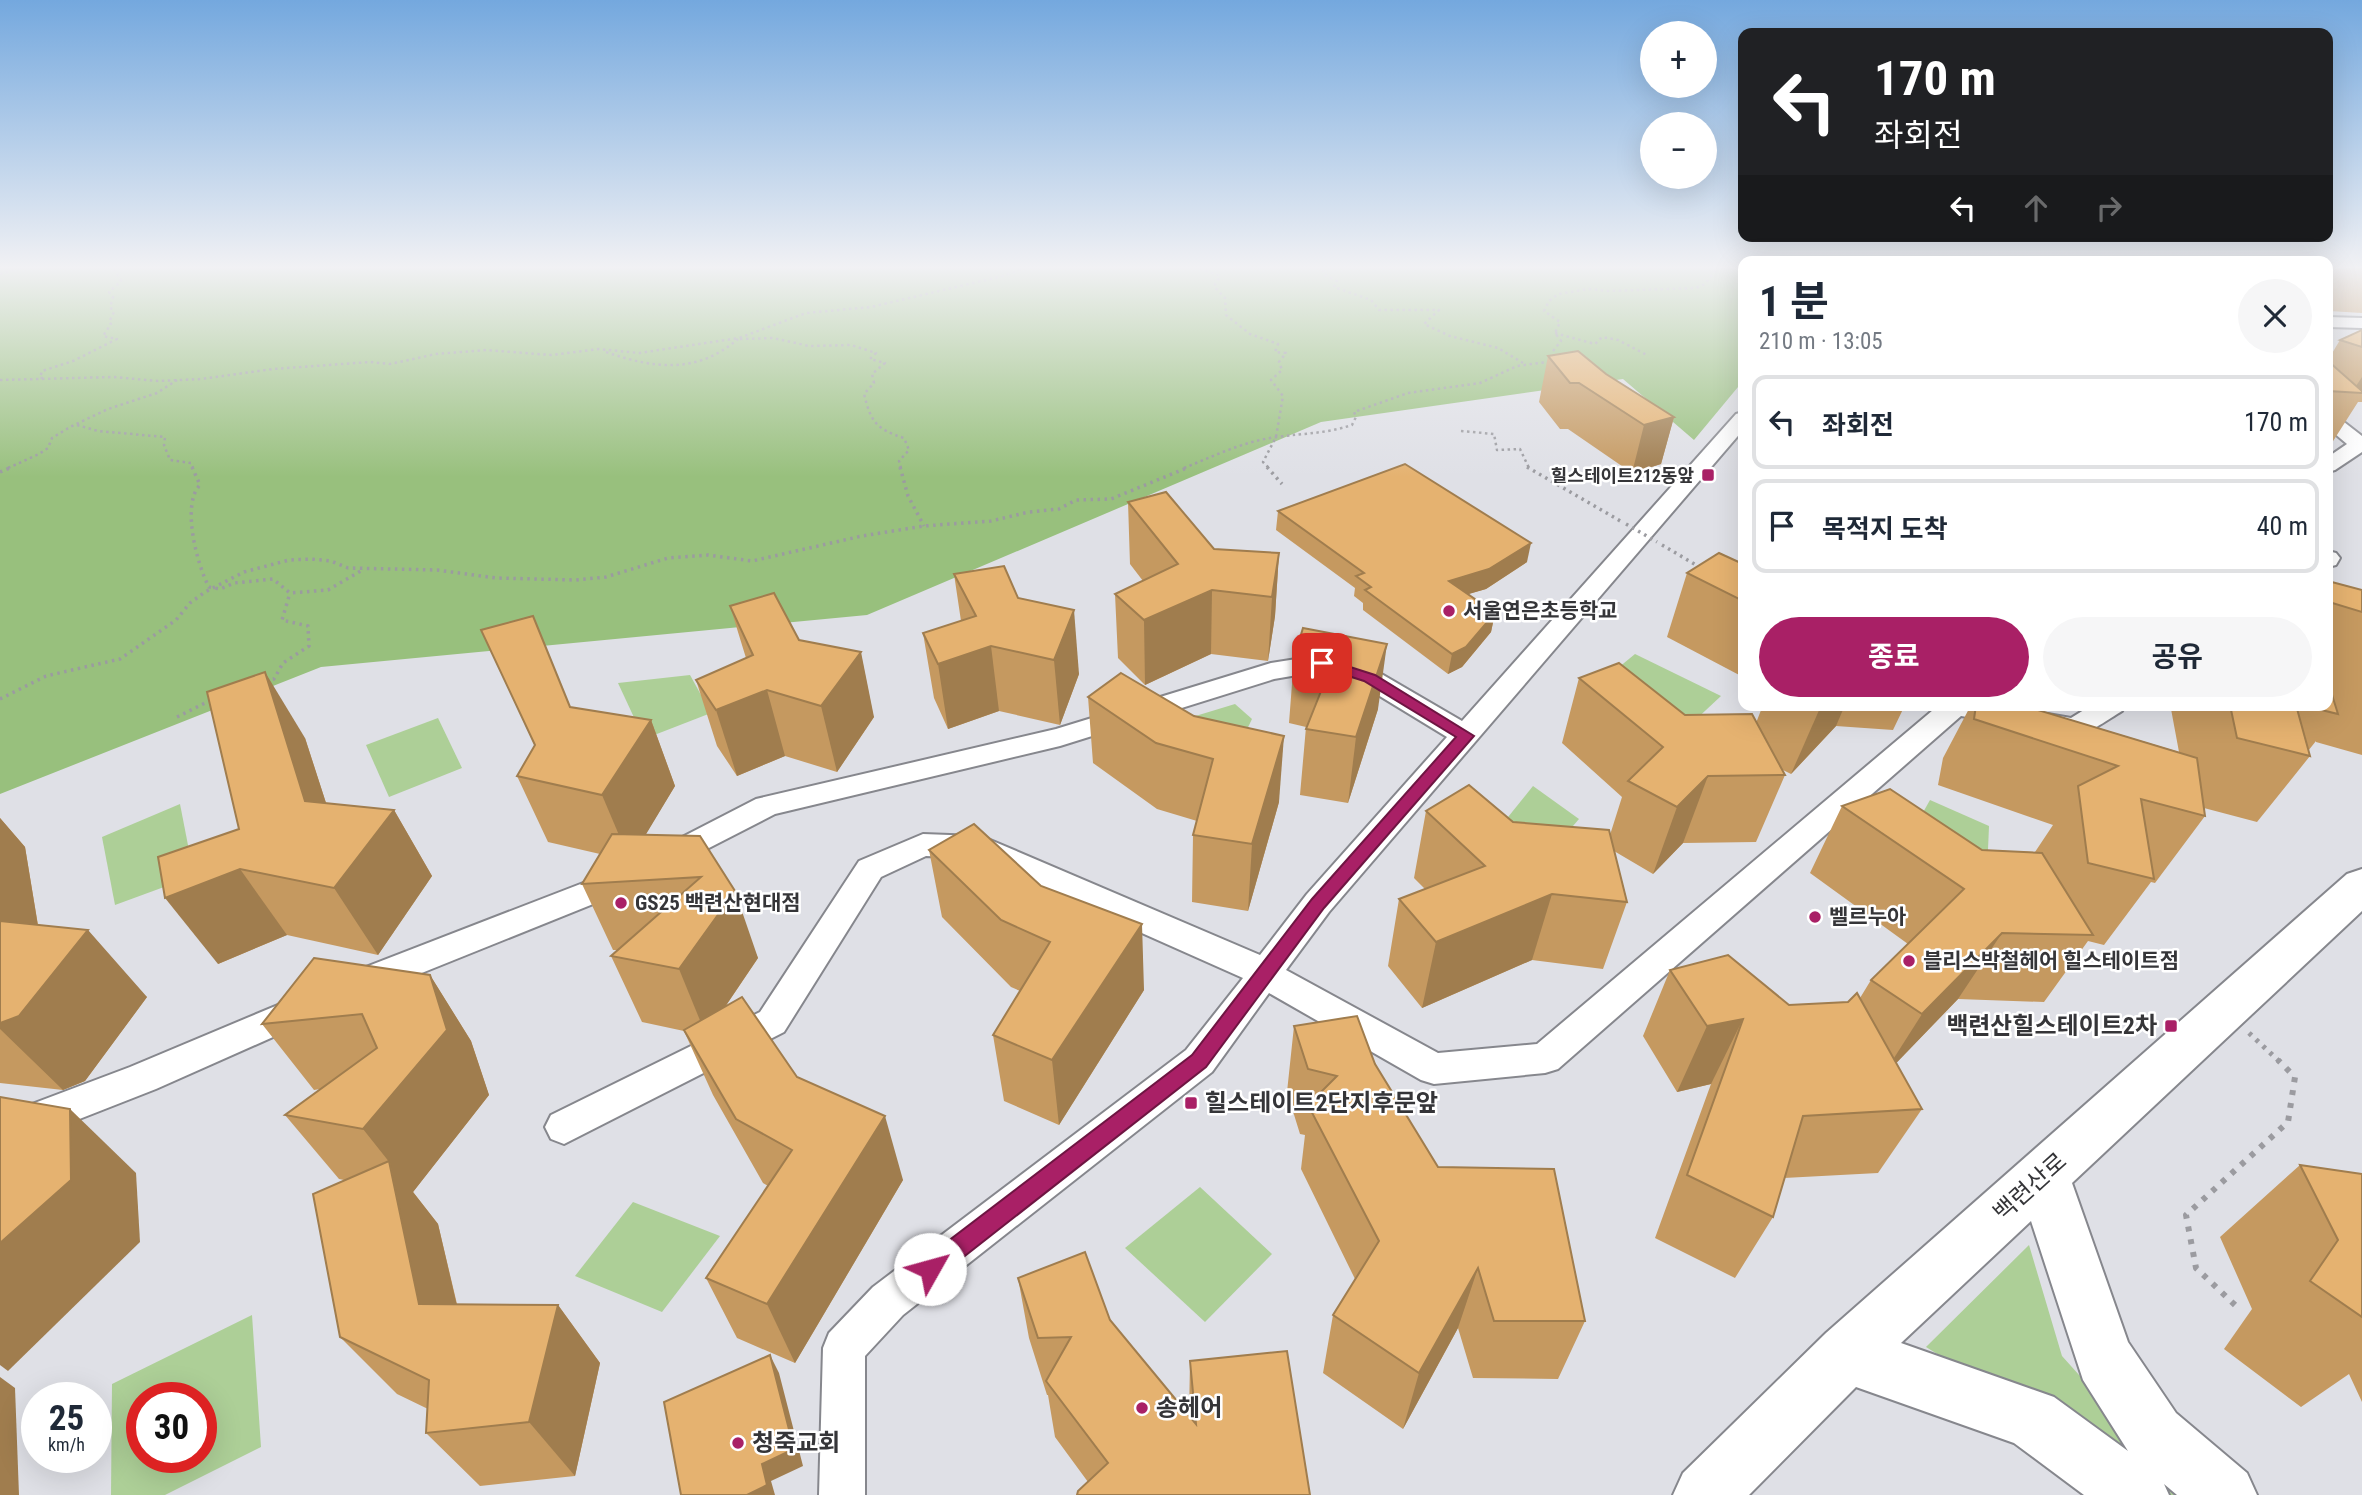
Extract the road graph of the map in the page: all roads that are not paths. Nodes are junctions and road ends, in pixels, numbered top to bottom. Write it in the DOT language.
graph roads {
  1 [pos="2333,423"];
  2 [pos="1738,424"];
  3 [pos="2333,463"];
  4 [pos="1949,711"];
  5 [pos="1984,711"];
  6 [pos="2102,711"];
  7 [pos="1466,736"];
  8 [pos="2362,885"];
  9 [pos="1265,974"];
  10 [pos="564,1127"];
  11 [pos="0,1128"];
  12 [pos="2043,1175"];
  13 [pos="1847,1354"];
  14 [pos="842,1495"];
  15 [pos="1705,1495"];
  16 [pos="2137,1495"];
  17 [pos="2225,1495"];
  1 -- 3 [label="street"];
  2 -- 7 [label="street"];
  4 -- 9 [label="street"];
  5 -- 6 [label="street"];
  7 -- 9 [label="street"];
  7 -- 11 [label="street"];
  8 -- 12 [label="main road, 백련산로"];
  9 -- 10 [label="street"];
  9 -- 14 [label="street"];
  12 -- 13 [label="main road, 백련산로"];
  12 -- 17 [label="main road"];
  13 -- 15 [label="main road, 백련산로"];
  13 -- 16 [label="main road"];
}
